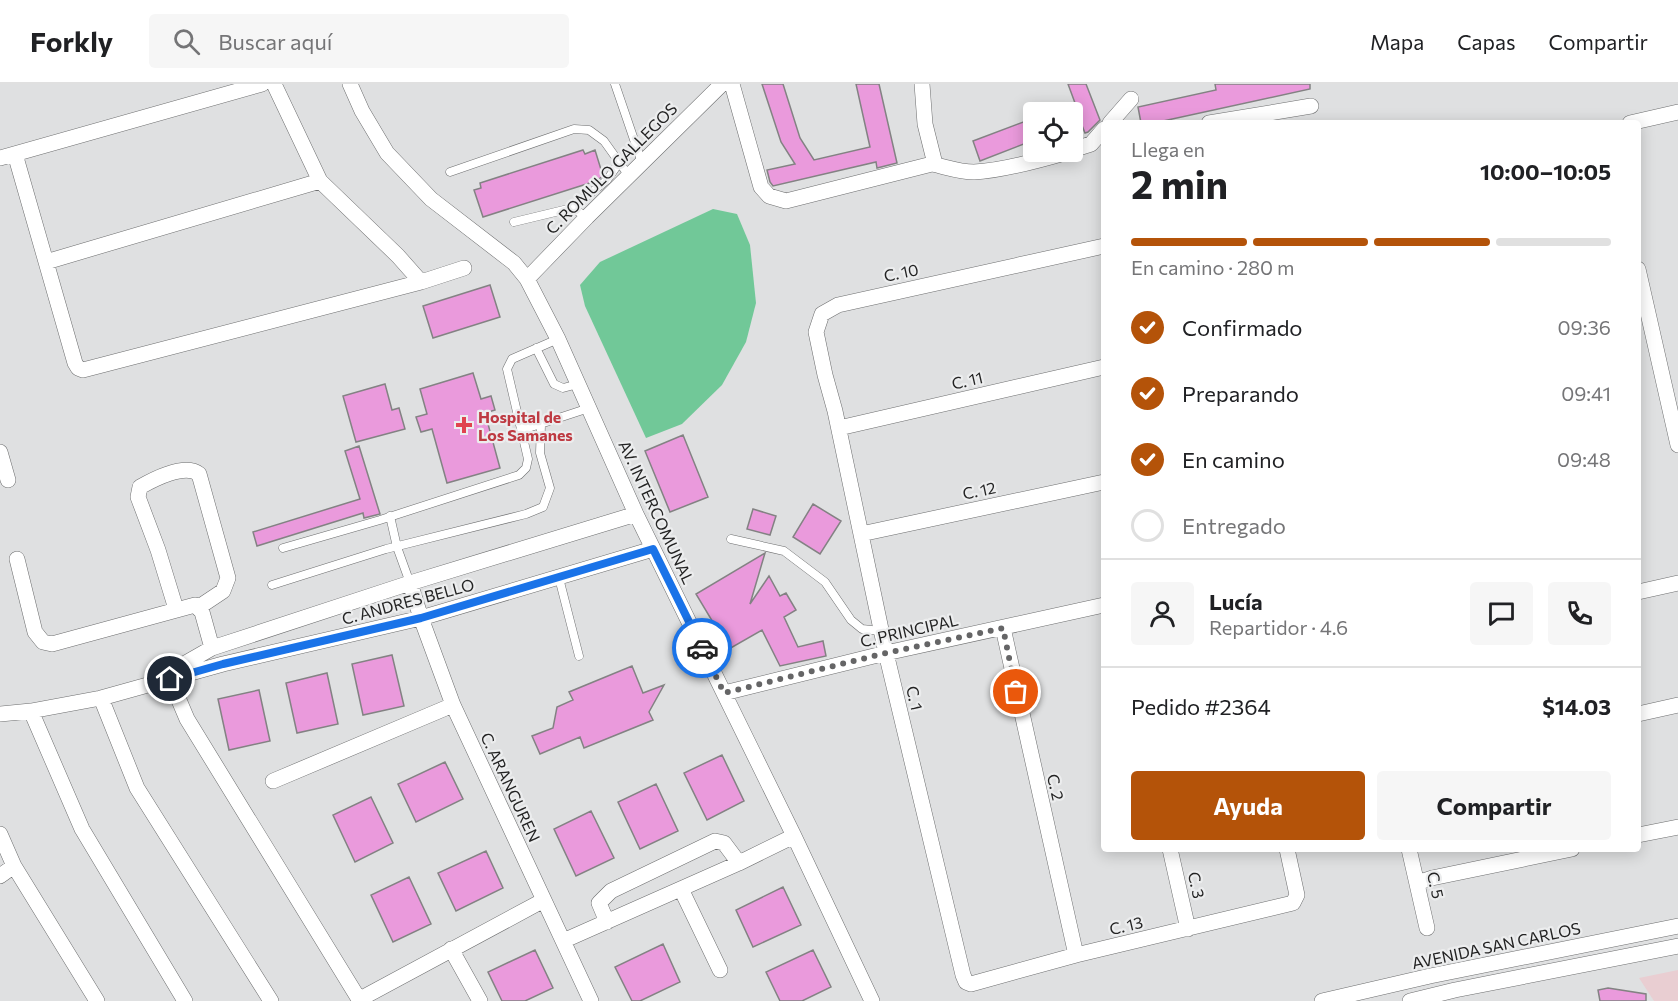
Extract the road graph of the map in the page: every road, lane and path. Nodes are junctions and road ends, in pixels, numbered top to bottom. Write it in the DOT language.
graph roads {
  1 [pos="262,84"];
  2 [pos="274,84"];
  3 [pos="350,84"];
  4 [pos="615,84"];
  5 [pos="722,84"];
  6 [pos="732,84"];
  7 [pos="922,84"];
  8 [pos="1131,99"];
  9 [pos="1311,106"];
  10 [pos="1678,112"];
  11 [pos="1113,120"];
  12 [pos="1227,120"];
  13 [pos="1641,120"];
  14 [pos="15,154"];
  15 [pos="0,158"];
  16 [pos="1025,162"];
  17 [pos="642,163"];
  18 [pos="619,164"];
  19 [pos="932,164"];
  20 [pos="450,172"];
  21 [pos="629,176"];
  22 [pos="320,181"];
  23 [pos="572,208"];
  24 [pos="586,217"];
  25 [pos="514,222"];
  26 [pos="1101,247"];
  27 [pos="46,262"];
  28 [pos="464,268"];
  29 [pos="526,279"];
  30 [pos="420,282"];
  31 [pos="1641,282"];
  32 [pos="558,339"];
  33 [pos="536,348"];
  34 [pos="1101,368"];
  35 [pos="578,384"];
  36 [pos="589,408"];
  37 [pos="541,425"];
  38 [pos="839,428"];
  39 [pos="522,430"];
  40 [pos="1678,445"];
  41 [pos="0,452"];
  42 [pos="8,480"];
  43 [pos="1101,483"];
  44 [pos="636,514"];
  45 [pos="390,516"];
  46 [pos="861,534"];
  47 [pos="731,539"];
  48 [pos="397,547"];
  49 [pos="283,548"];
  50 [pos="653,549"];
  51 [pos="17,559"];
  52 [pos="559,578"];
  53 [pos="410,583"];
  54 [pos="1678,583"];
  55 [pos="272,585"];
  56 [pos="1641,591"];
  57 [pos="1101,606"];
  58 [pos="199,607"];
  59 [pos="176,609"];
  60 [pos="421,618"];
  61 [pos="1003,628"];
  62 [pos="881,631"];
  63 [pos="212,648"];
  64 [pos="886,653"];
  65 [pos="579,656"];
  66 [pos="170,679"];
  67 [pos="724,693"];
  68 [pos="101,698"];
  69 [pos="453,705"];
  70 [pos="1678,705"];
  71 [pos="32,711"];
  72 [pos="1641,713"];
  73 [pos="0,714"];
  74 [pos="273,781"];
  75 [pos="1678,827"];
  76 [pos="0,834"];
  77 [pos="1641,834"];
  78 [pos="794,836"];
  79 [pos="1171,852"];
  80 [pos="1288,852"];
  81 [pos="1410,852"];
  82 [pos="1558,852"];
  83 [pos="739,863"];
  84 [pos="14,866"];
  85 [pos="0,876"];
  86 [pos="1417,883"];
  87 [pos="681,890"];
  88 [pos="544,900"];
  89 [pos="607,922"];
  90 [pos="1678,926"];
  91 [pos="1427,928"];
  92 [pos="1188,929"];
  93 [pos="563,941"];
  94 [pos="1678,946"];
  95 [pos="451,949"];
  96 [pos="1076,955"];
  97 [pos="720,970"];
  98 [pos="963,975"];
  99 [pos="1430,976"];
  100 [pos="1456,995"];
  101 [pos="1435,998"];
  102 [pos="360,1000"];
  103 [pos="97,1001"];
  104 [pos="185,1001"];
  105 [pos="271,1001"];
  106 [pos="480,1001"];
  107 [pos="591,1001"];
  108 [pos="872,1001"];
  109 [pos="1322,1001"];
  110 [pos="1410,1001"];
  1 -- 14 [label="street"];
  2 -- 22 [label="street"];
  3 -- 29 [label="street, AV. INTERCOMUNAL"];
  4 -- 17 [label="lane"];
  5 -- 17 [label="street, C. ROMULO GALLEGOS"];
  6 -- 19 [label="street"];
  7 -- 19 [label="street"];
  8 -- 11 [label="street"];
  9 -- 12 [label="street"];
  10 -- 13 [label="street"];
  14 -- 15 [label="street"];
  14 -- 27 [label="street"];
  16 -- 19 [label="street"];
  17 -- 21 [label="street, C. ROMULO GALLEGOS"];
  18 -- 20 [label="lane"];
  18 -- 21 [label="lane"];
  18 -- 23 [label="lane"];
  21 -- 24 [label="street, C. ROMULO GALLEGOS"];
  22 -- 27 [label="street"];
  22 -- 30 [label="street"];
  23 -- 24 [label="lane"];
  23 -- 25 [label="lane"];
  24 -- 29 [label="street, C. ROMULO GALLEGOS"];
  26 -- 38 [label="street, C. 10"];
  27 -- 30 [label="street"];
  28 -- 30 [label="street"];
  29 -- 32 [label="street, AV. INTERCOMUNAL"];
  31 -- 40 [label="street"];
  32 -- 33 [label="lane"];
  32 -- 35 [label="street, AV. INTERCOMUNAL"];
  33 -- 35 [label="lane"];
  33 -- 39 [label="lane"];
  34 -- 38 [label="street, C. 11"];
  35 -- 36 [label="street, AV. INTERCOMUNAL"];
  36 -- 37 [label="lane"];
  36 -- 44 [label="street, AV. INTERCOMUNAL"];
  37 -- 39 [label="lane"];
  37 -- 48 [label="lane"];
  38 -- 46 [label="street, C. 1"];
  39 -- 45 [label="lane"];
  41 -- 42 [label="street"];
  43 -- 46 [label="street, C. 12"];
  44 -- 50 [label="street, AV. INTERCOMUNAL"];
  44 -- 53 [label="street, C. ANDRES BELLO"];
  45 -- 48 [label="lane"];
  45 -- 49 [label="lane"];
  46 -- 62 [label="street, C. 1"];
  47 -- 62 [label="lane"];
  48 -- 53 [label="lane"];
  48 -- 55 [label="lane"];
  50 -- 52 [label="street, C. ANDRES BELLO"];
  50 -- 67 [label="street, AV. INTERCOMUNAL"];
  51 -- 59 [label="street"];
  52 -- 60 [label="street, C. ANDRES BELLO"];
  52 -- 65 [label="lane"];
  53 -- 60 [label="street, C. ARANGUREN"];
  53 -- 63 [label="street, C. ANDRES BELLO"];
  54 -- 56 [label="street"];
  57 -- 61 [label="street, C. PRINCIPAL"];
  58 -- 59 [label="street"];
  58 -- 59 [label="street"];
  58 -- 63 [label="street"];
  60 -- 66 [label="street, C. ANDRES BELLO"];
  60 -- 69 [label="street, C. ARANGUREN"];
  61 -- 64 [label="street, C. PRINCIPAL"];
  61 -- 96 [label="street, C. 2"];
  62 -- 64 [label="street, C. 1"];
  63 -- 66 [label="street, C. ANDRES BELLO"];
  64 -- 67 [label="street, C. PRINCIPAL"];
  64 -- 98 [label="street, C. 1"];
  66 -- 68 [label="street, C. ANDRES BELLO"];
  66 -- 102 [label="street"];
  67 -- 78 [label="street, AV. INTERCOMUNAL"];
  68 -- 71 [label="street, C. ANDRES BELLO"];
  68 -- 105 [label="street"];
  69 -- 74 [label="street"];
  69 -- 88 [label="street, C. ARANGUREN"];
  70 -- 72 [label="street"];
  71 -- 73 [label="street, C. ANDRES BELLO"];
  71 -- 104 [label="street"];
  75 -- 77 [label="street"];
  76 -- 84 [label="street"];
  78 -- 83 [label="street"];
  78 -- 108 [label="street, AV. INTERCOMUNAL"];
  79 -- 92 [label="street, C. 3"];
  80 -- 92 [label="street, C. 13"];
  81 -- 86 [label="street, C. 5"];
  82 -- 86 [label="street"];
  83 -- 87 [label="street"];
  83 -- 89 [label="street"];
  84 -- 85 [label="street"];
  84 -- 103 [label="street"];
  86 -- 91 [label="street, C. 5"];
  87 -- 89 [label="street"];
  87 -- 97 [label="street"];
  88 -- 93 [label="street, C. ARANGUREN"];
  88 -- 95 [label="street"];
  89 -- 93 [label="street"];
  90 -- 99 [label="street, AVENIDA SAN CARLOS"];
  92 -- 96 [label="street, C. 13"];
  93 -- 107 [label="street, C. ARANGUREN"];
  94 -- 100 [label="street"];
  95 -- 102 [label="street"];
  95 -- 106 [label="street"];
  96 -- 98 [label="street, C. 13"];
  99 -- 101 [label="street"];
  99 -- 109 [label="street, AVENIDA SAN CARLOS"];
  100 -- 101 [label="street"];
  101 -- 110 [label="street"];
}
